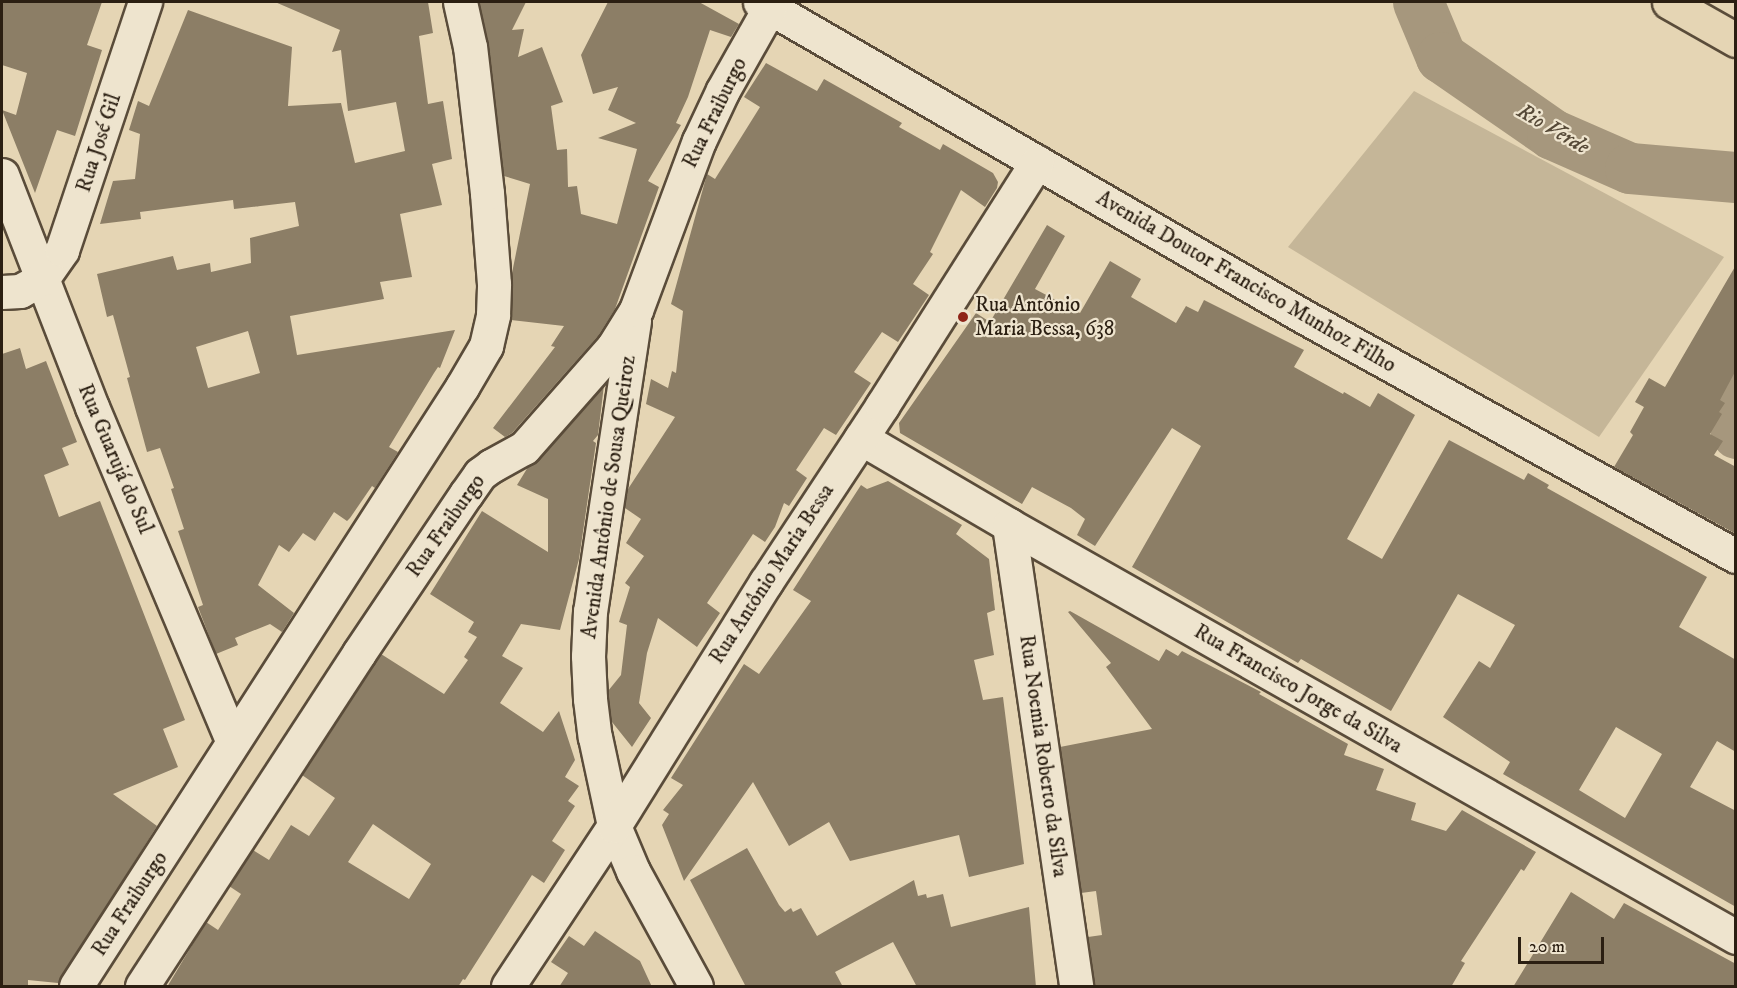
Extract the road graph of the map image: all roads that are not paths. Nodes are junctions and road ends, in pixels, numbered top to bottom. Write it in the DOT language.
graph roads {
  1 [pos="145,2"];
  2 [pos="460,2"];
  3 [pos="471,2"];
  4 [pos="1669,2"];
  5 [pos="765,4"];
  6 [pos="1736,40"];
  7 [pos="470,47"];
  8 [pos="1037,162"];
  9 [pos="2,175"];
  10 [pos="42,279"];
  11 [pos="2,292"];
  12 [pos="636,310"];
  13 [pos="861,438"];
  14 [pos="1008,525"];
  15 [pos="1736,556"];
  16 [pos="233,742"];
  17 [pos="614,826"];
  18 [pos="1736,938"];
  19 [pos="76,987"];
  20 [pos="142,987"];
  21 [pos="508,987"];
  22 [pos="696,987"];
  23 [pos="1077,987"];
  1 -- 10 [label="street, Rua José Gil"];
  2 -- 7 [label="street, Rua Fraiburgo"];
  3 -- 7 [label="street, Rua Fraiburgo"];
  4 -- 6 [label="main road"];
  5 -- 8 [label="street, Avenida Doutor Francisco Munhoz Filho"];
  5 -- 12 [label="street, Rua Fraiburgo"];
  7 -- 16 [label="street, Rua Fraiburgo"];
  8 -- 13 [label="street, Rua Antônio Maria Bessa"];
  8 -- 15 [label="street, Avenida Doutor Francisco Munhoz Filho"];
  9 -- 10 [label="street, Rua Guarujá do Sul"];
  10 -- 11 [label="street"];
  10 -- 16 [label="street, Rua Guarujá do Sul"];
  12 -- 17 [label="street, Avenida Antônio de Sousa Queiroz"];
  12 -- 20 [label="street, Rua Fraiburgo"];
  13 -- 14 [label="street, Rua Francisco Jorge da Silva"];
  13 -- 17 [label="street, Rua Antônio Maria Bessa"];
  14 -- 18 [label="street, Rua Francisco Jorge da Silva"];
  14 -- 23 [label="street, Rua Noemia Roberto da Silva"];
  16 -- 19 [label="street, Rua Fraiburgo"];
  17 -- 21 [label="street, Rua Antônio Maria Bessa"];
  17 -- 22 [label="street, Avenida Antônio de Sousa Queiroz"];
}
